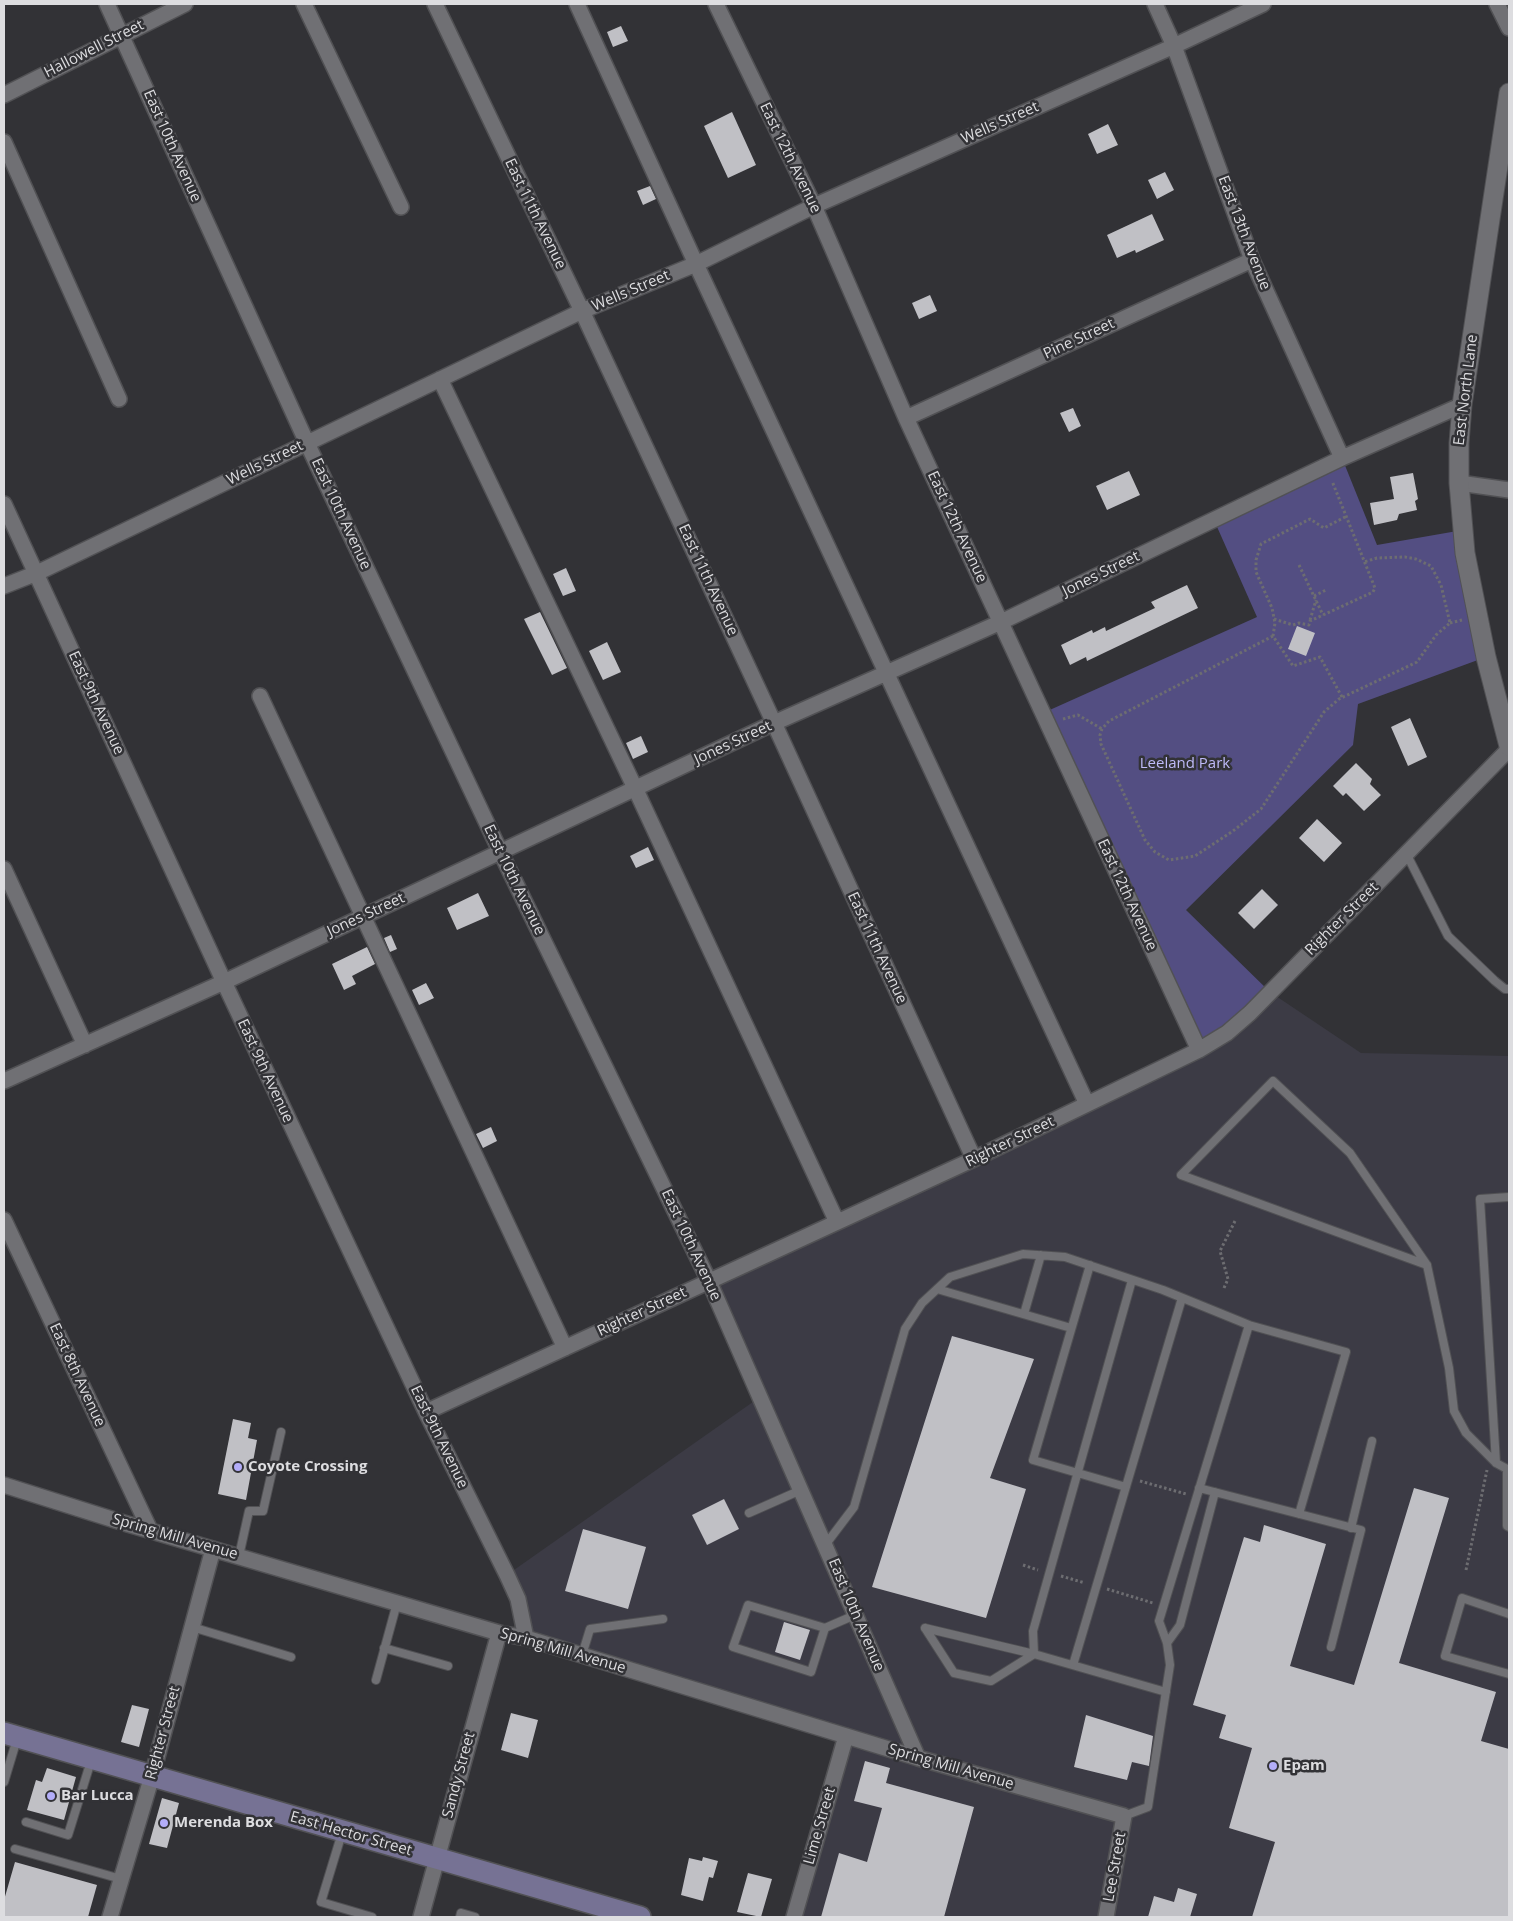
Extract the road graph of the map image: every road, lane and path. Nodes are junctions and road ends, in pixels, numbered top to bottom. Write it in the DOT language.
graph roads {
  1 [pos="107,4"];
  2 [pos="185,4"];
  3 [pos="304,4"];
  4 [pos="435,4"];
  5 [pos="578,4"];
  6 [pos="716,4"];
  7 [pos="1155,4"];
  8 [pos="1263,4"];
  9 [pos="1497,4"];
  10 [pos="1509,28"];
  11 [pos="122,35"];
  12 [pos="1174,46"];
  13 [pos="1509,93"];
  14 [pos="4,95"];
  15 [pos="4,142"];
  16 [pos="814,206"];
  17 [pos="401,208"];
  18 [pos="1252,260"];
  19 [pos="696,264"];
  20 [pos="582,311"];
  21 [pos="440,379"];
  22 [pos="119,399"];
  23 [pos="1462,405"];
  24 [pos="906,418"];
  25 [pos="307,443"];
  26 [pos="1342,458"];
  27 [pos="1328,465"];
  28 [pos="1459,483"];
  29 [pos="1509,490"];
  30 [pos="4,504"];
  31 [pos="1345,517"];
  32 [pos="1364,562"];
  33 [pos="1300,564"];
  34 [pos="37,573"];
  35 [pos="4,586"];
  36 [pos="1326,590"];
  37 [pos="1314,596"];
  38 [pos="1316,600"];
  39 [pos="1323,615"];
  40 [pos="1274,619"];
  41 [pos="1310,620"];
  42 [pos="1001,622"];
  43 [pos="1273,636"];
  44 [pos="887,673"];
  45 [pos="260,696"];
  46 [pos="1342,697"];
  47 [pos="774,723"];
  48 [pos="1048,726"];
  49 [pos="1102,729"];
  50 [pos="1509,747"];
  51 [pos="635,788"];
  52 [pos="500,851"];
  53 [pos="1406,854"];
  54 [pos="4,869"];
  55 [pos="362,917"];
  56 [pos="224,982"];
  57 [pos="1509,989"];
  58 [pos="85,1044"];
  59 [pos="1198,1050"];
  60 [pos="4,1081"];
  61 [pos="1087,1104"];
  62 [pos="974,1159"];
  63 [pos="1509,1197"];
  64 [pos="4,1220"];
  65 [pos="1235,1221"];
  66 [pos="837,1222"];
  67 [pos="1041,1255"];
  68 [pos="1427,1264"];
  69 [pos="1090,1265"];
  70 [pos="1132,1280"];
  71 [pos="709,1281"];
  72 [pos="1224,1288"];
  73 [pos="937,1289"];
  74 [pos="1182,1298"];
  75 [pos="1024,1314"];
  76 [pos="1249,1325"];
  77 [pos="1072,1328"];
  78 [pos="565,1348"];
  79 [pos="426,1412"];
  80 [pos="282,1432"];
  81 [pos="1372,1441"];
  82 [pos="1496,1463"];
  83 [pos="1508,1469"];
  84 [pos="1078,1473"];
  85 [pos="1485,1473"];
  86 [pos="1135,1479"];
  87 [pos="4,1485"];
  88 [pos="1126,1487"];
  89 [pos="1199,1488"];
  90 [pos="801,1490"];
  91 [pos="1215,1492"];
  92 [pos="1196,1497"];
  93 [pos="749,1513"];
  94 [pos="1299,1514"];
  95 [pos="1509,1527"];
  96 [pos="1350,1528"];
  97 [pos="150,1530"];
  98 [pos="826,1544"];
  99 [pos="213,1549"];
  100 [pos="239,1556"];
  101 [pos="1023,1565"];
  102 [pos="1039,1570"];
  103 [pos="1466,1570"];
  104 [pos="1057,1575"];
  105 [pos="1085,1583"];
  106 [pos="1104,1588"];
  107 [pos="397,1603"];
  108 [pos="1164,1606"];
  109 [pos="1509,1614"];
  110 [pos="855,1615"];
  111 [pos="663,1619"];
  112 [pos="192,1627"];
  113 [pos="825,1628"];
  114 [pos="499,1633"];
  115 [pos="526,1638"];
  116 [pos="1168,1643"];
  117 [pos="1331,1646"];
  118 [pos="384,1648"];
  119 [pos="1034,1654"];
  120 [pos="582,1655"];
  121 [pos="291,1657"];
  122 [pos="1073,1665"];
  123 [pos="448,1666"];
  124 [pos="1509,1674"];
  125 [pos="376,1680"];
  126 [pos="1166,1692"];
  127 [pos="11,1735"];
  128 [pos="846,1736"];
  129 [pos="918,1758"];
  130 [pos="92,1759"];
  131 [pos="152,1776"];
  132 [pos="4,1782"];
  133 [pos="1124,1816"];
  134 [pos="26,1822"];
  135 [pos="342,1831"];
  136 [pos="15,1849"];
  137 [pos="436,1858"];
  138 [pos="121,1879"];
  139 [pos="110,1917"];
  140 [pos="372,1917"];
  141 [pos="421,1917"];
  142 [pos="460,1917"];
  143 [pos="475,1917"];
  144 [pos="640,1917"];
  145 [pos="794,1917"];
  146 [pos="1106,1917"];
  1 -- 11 [label="street, East 10th Avenue"];
  2 -- 11 [label="street, Hallowell Street"];
  3 -- 17 [label="street"];
  4 -- 20 [label="street, East 11th Avenue"];
  5 -- 19 [label="street"];
  6 -- 16 [label="street, East 12th Avenue"];
  7 -- 12 [label="street, East 13th Avenue"];
  8 -- 12 [label="street, Wells Street"];
  9 -- 10 [label="street"];
  11 -- 14 [label="street, Hallowell Street"];
  11 -- 25 [label="street, East 10th Avenue"];
  12 -- 16 [label="street, Wells Street"];
  12 -- 18 [label="street, East 13th Avenue"];
  13 -- 23 [label="street, East North Lane"];
  15 -- 22 [label="street"];
  16 -- 19 [label="street, Wells Street"];
  16 -- 24 [label="street, East 12th Avenue"];
  18 -- 24 [label="street, Pine Street"];
  18 -- 26 [label="street, East 13th Avenue"];
  19 -- 20 [label="street, Wells Street"];
  19 -- 44 [label="street"];
  20 -- 21 [label="street, Wells Street"];
  20 -- 47 [label="street, East 11th Avenue"];
  21 -- 25 [label="street, Wells Street"];
  21 -- 51 [label="street"];
  23 -- 26 [label="street, Jones Street"];
  23 -- 28 [label="street, East North Lane"];
  24 -- 42 [label="street, East 12th Avenue"];
  25 -- 34 [label="street, Wells Street"];
  25 -- 52 [label="street, East 10th Avenue"];
  26 -- 27 [label="street, Jones Street"];
  27 -- 31 [label="path"];
  27 -- 42 [label="street, Jones Street"];
  28 -- 29 [label="street"];
  28 -- 50 [label="street, East North Lane"];
  30 -- 34 [label="street, East 9th Avenue"];
  31 -- 32 [label="path"];
  31 -- 40 [label="path"];
  32 -- 39 [label="path"];
  32 -- 46 [label="path"];
  33 -- 37 [label="path"];
  34 -- 35 [label="street, Wells Street"];
  34 -- 56 [label="street, East 9th Avenue"];
  36 -- 37 [label="path"];
  37 -- 38 [label="path"];
  38 -- 39 [label="path"];
  38 -- 41 [label="path"];
  39 -- 41 [label="path"];
  40 -- 41 [label="path"];
  40 -- 43 [label="path"];
  42 -- 44 [label="street, Jones Street"];
  42 -- 48 [label="street, East 12th Avenue"];
  43 -- 46 [label="path"];
  43 -- 49 [label="path"];
  44 -- 47 [label="street, Jones Street"];
  44 -- 61 [label="street"];
  45 -- 55 [label="street"];
  46 -- 49 [label="path"];
  47 -- 51 [label="street, Jones Street"];
  47 -- 62 [label="street, East 11th Avenue"];
  48 -- 49 [label="path"];
  48 -- 59 [label="street, East 12th Avenue"];
  50 -- 53 [label="street, Righter Street"];
  51 -- 52 [label="street, Jones Street"];
  51 -- 66 [label="street"];
  52 -- 55 [label="street, Jones Street"];
  52 -- 71 [label="street, East 10th Avenue"];
  53 -- 57 [label="lane"];
  53 -- 59 [label="street, Righter Street"];
  54 -- 58 [label="street"];
  55 -- 56 [label="street, Jones Street"];
  55 -- 78 [label="street"];
  56 -- 58 [label="street, Jones Street"];
  56 -- 79 [label="street, East 9th Avenue"];
  58 -- 60 [label="street, Jones Street"];
  59 -- 61 [label="street, Righter Street"];
  61 -- 62 [label="street, Righter Street"];
  62 -- 66 [label="street, Righter Street"];
  63 -- 82 [label="lane"];
  64 -- 97 [label="street, East 8th Avenue"];
  65 -- 72 [label="path"];
  66 -- 71 [label="street, Righter Street"];
  67 -- 69 [label="lane"];
  67 -- 73 [label="lane"];
  67 -- 75 [label="lane"];
  68 -- 68 [label="lane"];
  68 -- 82 [label="lane"];
  69 -- 70 [label="lane"];
  69 -- 77 [label="lane"];
  70 -- 74 [label="lane"];
  70 -- 84 [label="lane"];
  71 -- 78 [label="street, Righter Street"];
  71 -- 90 [label="street, East 10th Avenue"];
  73 -- 75 [label="lane"];
  73 -- 98 [label="lane"];
  74 -- 76 [label="lane"];
  74 -- 88 [label="lane"];
  75 -- 77 [label="lane"];
  76 -- 89 [label="lane"];
  76 -- 94 [label="lane"];
  77 -- 84 [label="lane"];
  78 -- 79 [label="street, Righter Street"];
  79 -- 115 [label="street, East 9th Avenue"];
  80 -- 100 [label="lane"];
  81 -- 96 [label="lane"];
  82 -- 83 [label="lane"];
  83 -- 95 [label="lane"];
  84 -- 88 [label="lane"];
  84 -- 119 [label="lane"];
  85 -- 103 [label="path"];
  86 -- 92 [label="path"];
  87 -- 97 [label="street, Spring Mill Avenue"];
  88 -- 122 [label="lane"];
  89 -- 91 [label="lane"];
  89 -- 92 [label="lane"];
  90 -- 93 [label="lane"];
  90 -- 98 [label="street, East 10th Avenue"];
  91 -- 94 [label="lane"];
  91 -- 116 [label="lane"];
  92 -- 108 [label="lane"];
  94 -- 96 [label="lane"];
  96 -- 117 [label="lane"];
  97 -- 99 [label="street, Spring Mill Avenue"];
  98 -- 110 [label="street, East 10th Avenue"];
  99 -- 100 [label="street, Spring Mill Avenue"];
  99 -- 112 [label="street, Righter Street"];
  100 -- 107 [label="street, Spring Mill Avenue"];
  101 -- 102 [label="path"];
  104 -- 105 [label="path"];
  106 -- 108 [label="path"];
  107 -- 114 [label="street, Spring Mill Avenue"];
  107 -- 118 [label="lane"];
  108 -- 116 [label="lane"];
  109 -- 124 [label="lane"];
  110 -- 113 [label="lane"];
  110 -- 129 [label="street, East 10th Avenue"];
  111 -- 120 [label="lane"];
  112 -- 121 [label="lane"];
  112 -- 131 [label="street, Righter Street"];
  113 -- 113 [label="lane"];
  114 -- 115 [label="street, Spring Mill Avenue"];
  114 -- 137 [label="street, Sandy Street"];
  115 -- 120 [label="street, Spring Mill Avenue"];
  116 -- 126 [label="lane"];
  118 -- 123 [label="lane"];
  118 -- 125 [label="lane"];
  119 -- 119 [label="lane"];
  119 -- 122 [label="lane"];
  120 -- 128 [label="street, Spring Mill Avenue"];
  122 -- 126 [label="lane"];
  126 -- 133 [label="lane"];
  127 -- 130 [label="main road, East Hector Street"];
  127 -- 132 [label="lane"];
  128 -- 129 [label="street, Spring Mill Avenue"];
  128 -- 145 [label="street, Lime Street"];
  129 -- 133 [label="street, Spring Mill Avenue"];
  130 -- 131 [label="main road, East Hector Street"];
  130 -- 134 [label="lane"];
  131 -- 135 [label="main road, East Hector Street"];
  131 -- 138 [label="street, Righter Street"];
  133 -- 146 [label="street, Lee Street"];
  135 -- 137 [label="main road, East Hector Street"];
  135 -- 140 [label="lane"];
  136 -- 138 [label="lane"];
  137 -- 141 [label="street, Sandy Street"];
  137 -- 144 [label="main road, East Hector Street"];
  138 -- 139 [label="street, Righter Street"];
  142 -- 143 [label="lane"];
}
